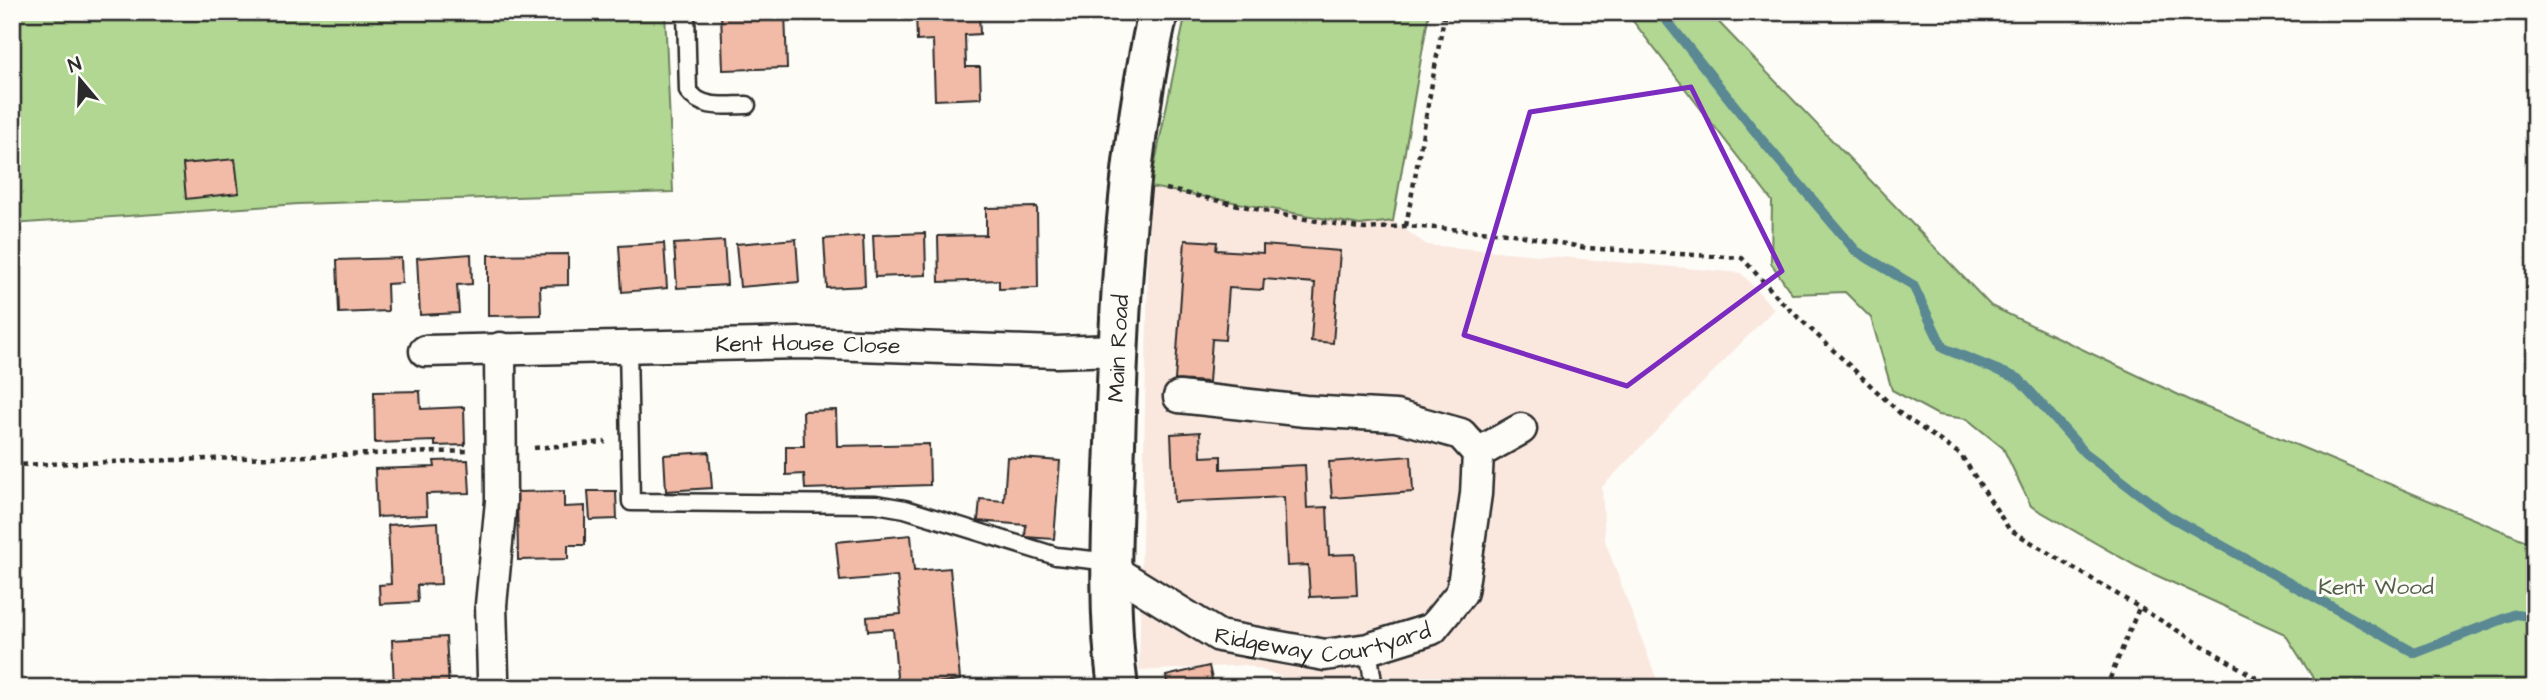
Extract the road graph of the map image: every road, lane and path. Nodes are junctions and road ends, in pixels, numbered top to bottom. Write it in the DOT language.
graph roads {
  1 [pos="686,12"];
  2 [pos="1158,12"];
  3 [pos="1445,12"];
  4 [pos="747,105"];
  5 [pos="1131,183"];
  6 [pos="1406,226"];
  7 [pos="628,346"];
  8 [pos="500,348"];
  9 [pos="1118,350"];
  10 [pos="425,351"];
  11 [pos="1179,397"];
  12 [pos="1521,429"];
  13 [pos="629,440"];
  14 [pos="501,451"];
  15 [pos="1478,453"];
  16 [pos="12,465"];
  17 [pos="1111,566"];
  18 [pos="2139,608"];
  19 [pos="1368,649"];
  20 [pos="493,676"];
  21 [pos="1118,688"];
  22 [pos="1374,688"];
  23 [pos="2106,688"];
  24 [pos="2273,688"];
  1 -- 4 [label="lane"];
  2 -- 5 [label="street, Main Road"];
  3 -- 6 [label="path"];
  5 -- 6 [label="path"];
  5 -- 9 [label="street, Main Road"];
  6 -- 18 [label="path"];
  7 -- 8 [label="street, Kent House Close"];
  7 -- 9 [label="street, Kent House Close"];
  7 -- 13 [label="lane"];
  8 -- 10 [label="street, Kent House Close"];
  8 -- 14 [label="street"];
  9 -- 17 [label="street, Main Road"];
  11 -- 15 [label="street"];
  12 -- 15 [label="street"];
  13 -- 14 [label="path"];
  13 -- 17 [label="lane"];
  14 -- 16 [label="path"];
  14 -- 20 [label="street"];
  15 -- 19 [label="street, Ridgeway Courtyard"];
  17 -- 19 [label="street, Ridgeway Courtyard"];
  17 -- 21 [label="street, Main Road"];
  18 -- 23 [label="path"];
  18 -- 24 [label="path"];
  19 -- 22 [label="lane"];
}
